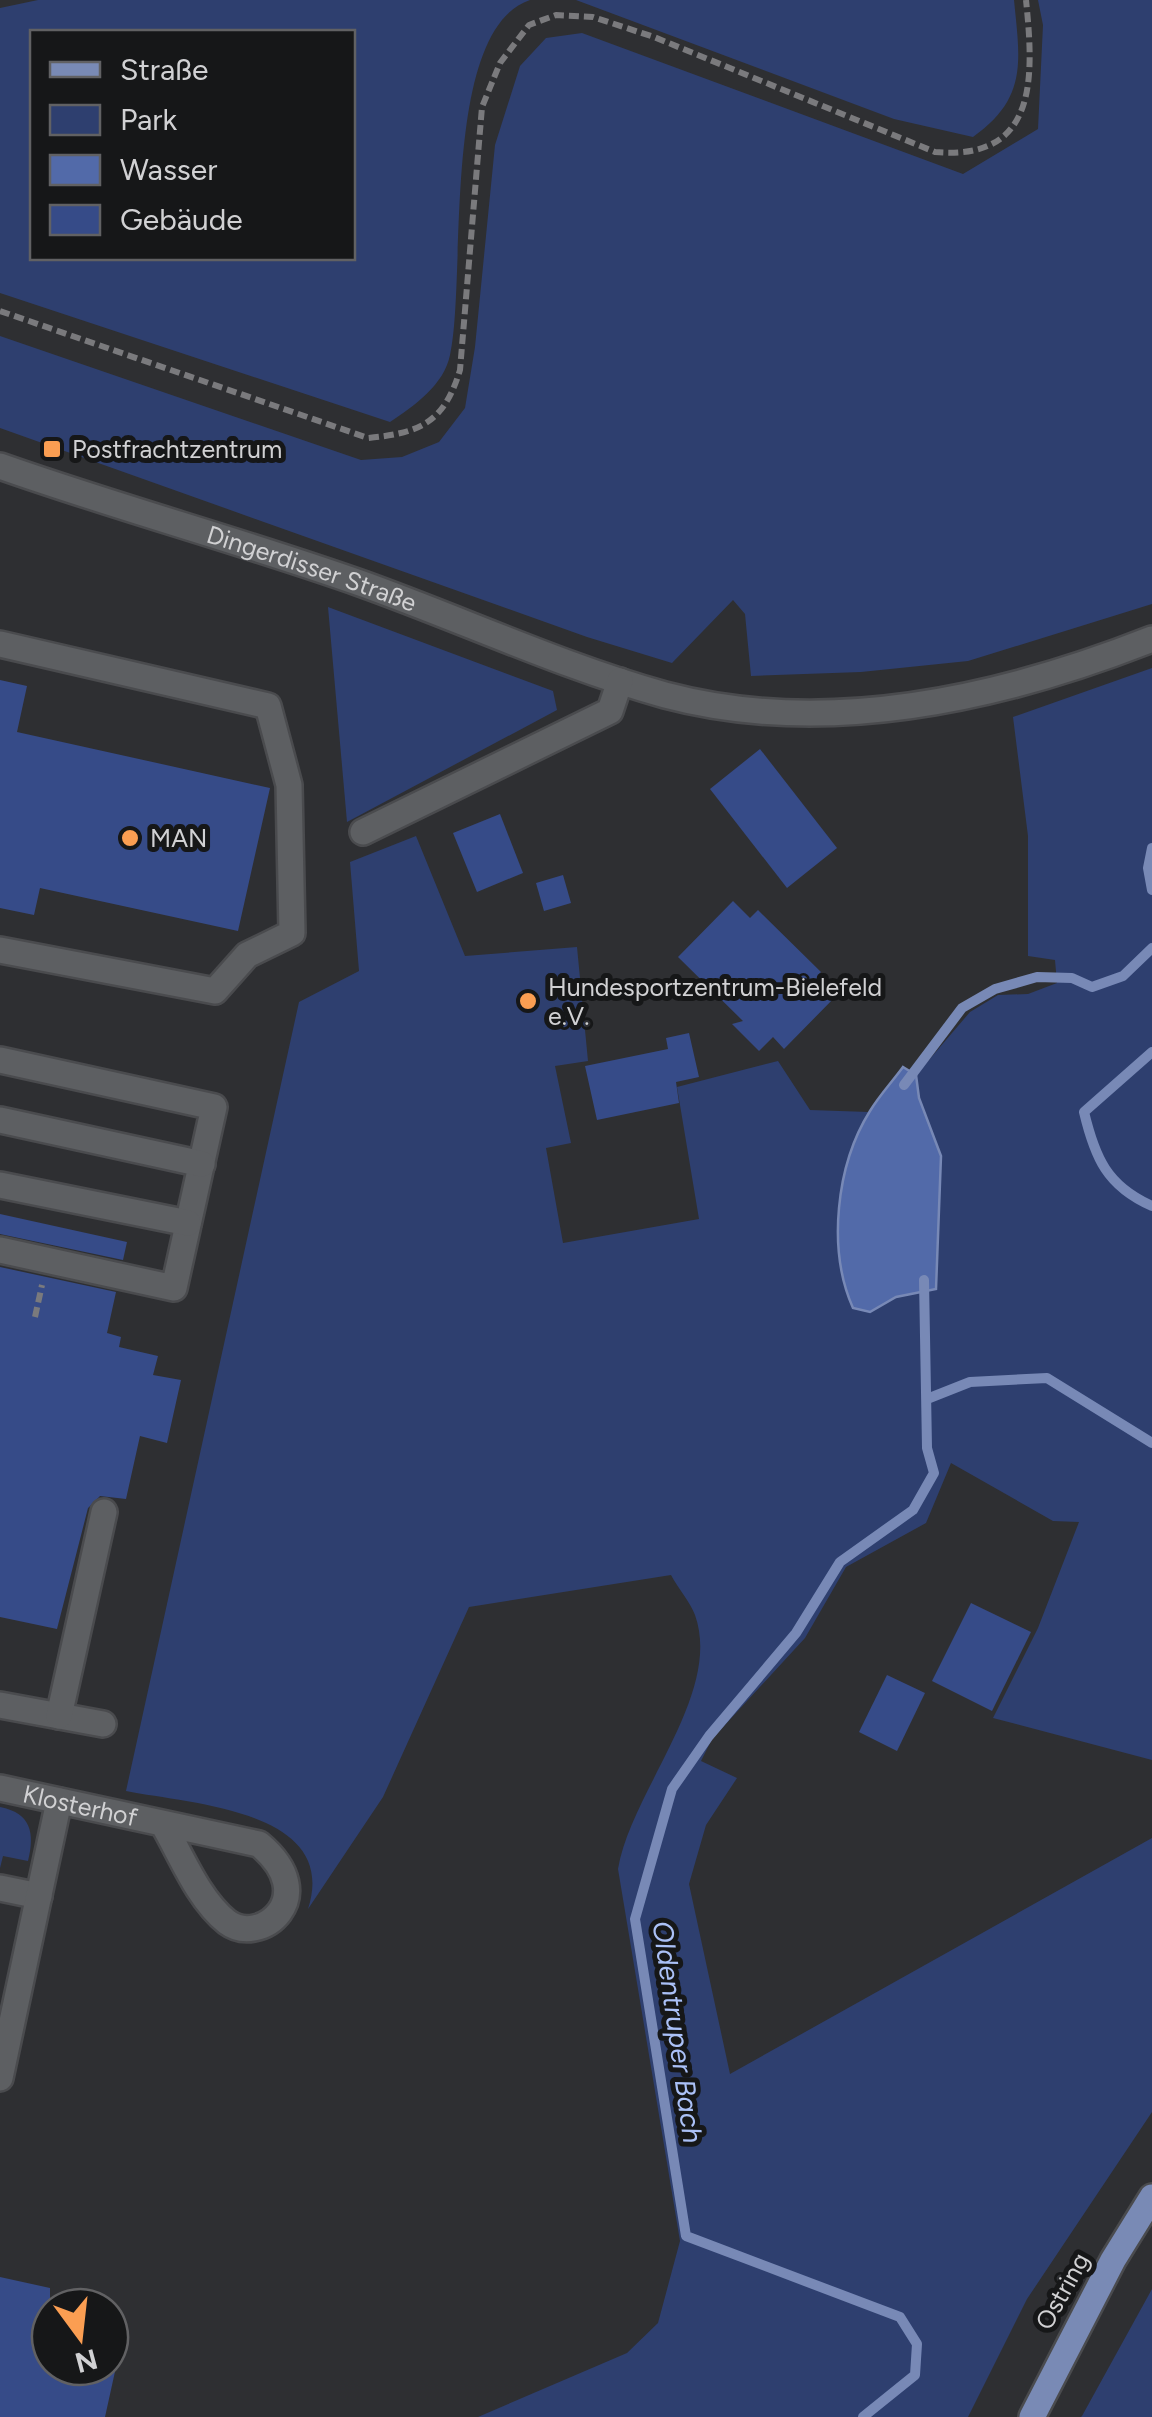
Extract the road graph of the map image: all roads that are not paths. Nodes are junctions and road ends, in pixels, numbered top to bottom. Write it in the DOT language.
graph roads {
  1 [pos="0,466"];
  2 [pos="1152,639"];
  3 [pos="0,644"];
  4 [pos="620,681"];
  5 [pos="363,832"];
  6 [pos="0,950"];
  7 [pos="0,1060"];
  8 [pos="0,1120"];
  9 [pos="202,1164"];
  10 [pos="0,1185"];
  11 [pos="188,1223"];
  12 [pos="0,1250"];
  13 [pos="104,1512"];
  14 [pos="0,1706"];
  15 [pos="59,1716"];
  16 [pos="102,1724"];
  17 [pos="0,1788"];
  18 [pos="59,1801"];
  19 [pos="163,1824"];
  20 [pos="0,1888"];
  21 [pos="39,1896"];
  22 [pos="0,2078"];
  23 [pos="1152,2197"];
  24 [pos="1032,2417"];
  1 -- 4 [label="street, Dingerdisser Straße"];
  2 -- 4 [label="street, Dingerdisser Straße"];
  3 -- 6 [label="street"];
  4 -- 5 [label="street"];
  7 -- 9 [label="street"];
  8 -- 9 [label="street"];
  9 -- 11 [label="street"];
  10 -- 11 [label="street"];
  11 -- 12 [label="street"];
  13 -- 15 [label="street"];
  14 -- 15 [label="street"];
  15 -- 16 [label="street"];
  17 -- 18 [label="street, Klosterhof"];
  18 -- 19 [label="street, Klosterhof"];
  18 -- 21 [label="street"];
  19 -- 19 [label="street, Klosterhof"];
  20 -- 21 [label="street"];
  21 -- 22 [label="street"];
  23 -- 24 [label="main road, Ostring"];
}
